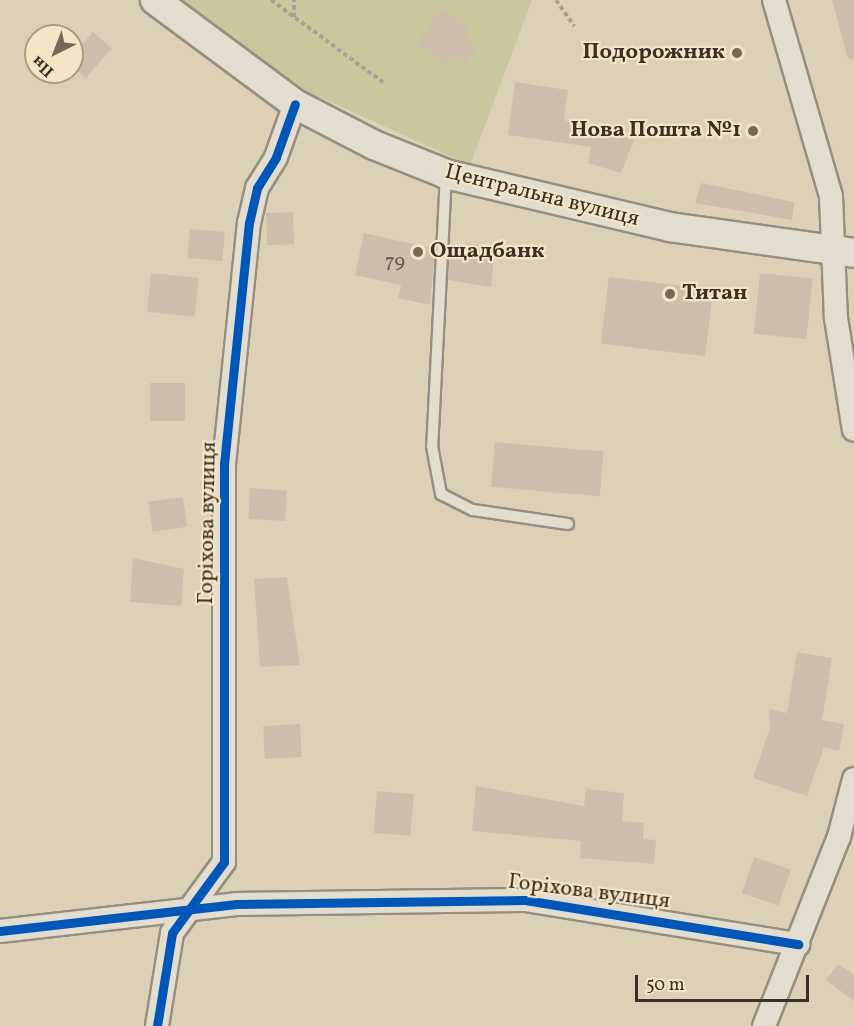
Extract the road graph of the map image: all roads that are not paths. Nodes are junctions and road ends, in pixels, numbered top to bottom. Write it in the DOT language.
graph roads {
  1 [pos="154,0"];
  2 [pos="774,0"];
  3 [pos="295,104"];
  4 [pos="446,174"];
  5 [pos="843,252"];
  6 [pos="854,430"];
  7 [pos="568,524"];
  8 [pos="854,779"];
  9 [pos="194,908"];
  10 [pos="0,931"];
  11 [pos="798,944"];
  12 [pos="157,1026"];
  13 [pos="764,1026"];
  1 -- 3 [label="street, Центральна вулиця"];
  2 -- 5 [label="street"];
  3 -- 4 [label="street, Центральна вулиця"];
  3 -- 9 [label="street, Горіхова вулиця"];
  4 -- 5 [label="street, Центральна вулиця"];
  4 -- 7 [label="lane"];
  5 -- 6 [label="street"];
  8 -- 11 [label="street"];
  9 -- 10 [label="street, Горіхова вулиця"];
  9 -- 11 [label="street, Горіхова вулиця"];
  9 -- 12 [label="street, Горіхова вулиця"];
  11 -- 13 [label="street"];
}
